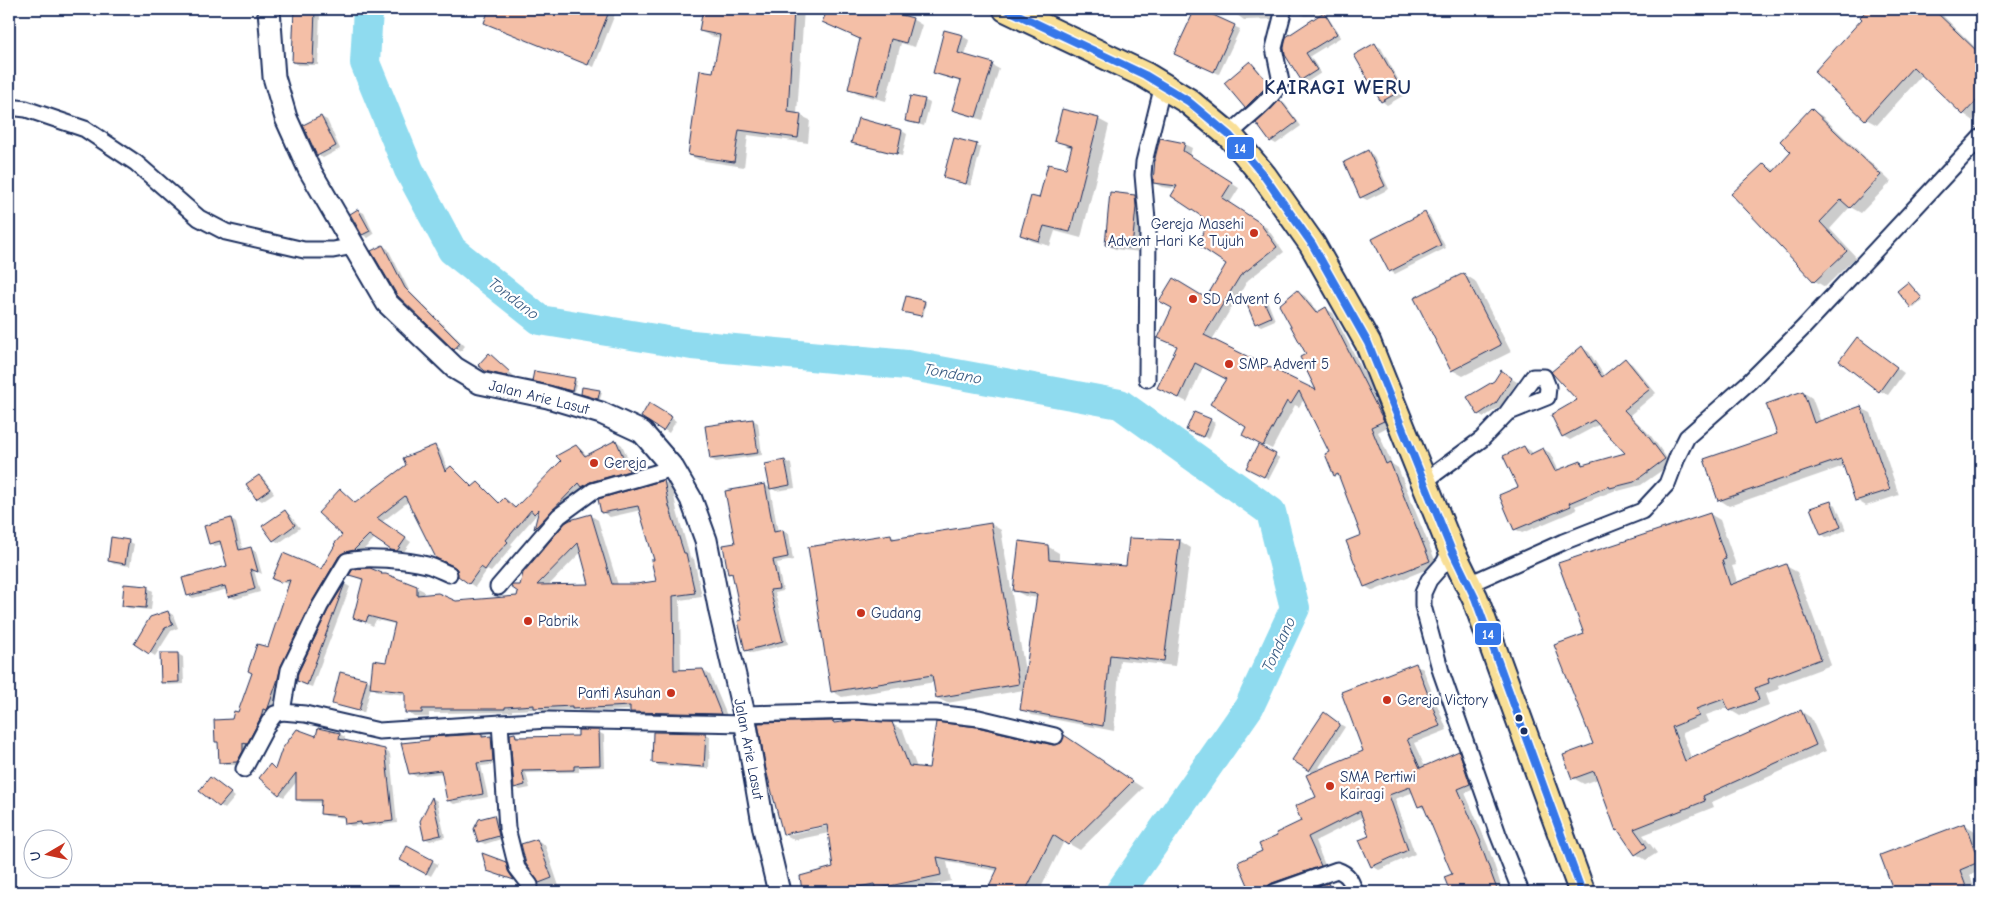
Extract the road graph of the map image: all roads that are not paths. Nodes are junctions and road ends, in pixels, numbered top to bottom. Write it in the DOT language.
graph roads {
  1 [pos="269,9"];
  2 [pos="1006,9"];
  3 [pos="1284,9"];
  4 [pos="1163,85"];
  5 [pos="9,107"];
  6 [pos="1229,135"];
  7 [pos="1981,137"];
  8 [pos="354,246"];
  9 [pos="1147,379"];
  10 [pos="1507,413"];
  11 [pos="673,468"];
  12 [pos="1425,481"];
  13 [pos="1450,549"];
  14 [pos="449,574"];
  15 [pos="1467,584"];
  16 [pos="498,587"];
  17 [pos="282,712"];
  18 [pos="745,719"];
  19 [pos="500,723"];
  20 [pos="1055,736"];
  21 [pos="244,769"];
  22 [pos="530,885"];
  23 [pos="779,892"];
  24 [pos="1275,892"];
  25 [pos="1355,892"];
  26 [pos="1521,892"];
  27 [pos="1582,892"];
  1 -- 8 [label="main road, Jalan Arie Lasut"];
  2 -- 4 [label="highway"];
  3 -- 6 [label="street"];
  4 -- 6 [label="highway"];
  4 -- 9 [label="street"];
  5 -- 8 [label="street"];
  6 -- 12 [label="highway"];
  7 -- 15 [label="street"];
  8 -- 11 [label="main road, Jalan Arie Lasut"];
  10 -- 12 [label="street"];
  11 -- 16 [label="street"];
  11 -- 18 [label="main road, Jalan Arie Lasut"];
  12 -- 13 [label="highway"];
  13 -- 15 [label="highway"];
  13 -- 26 [label="street"];
  14 -- 17 [label="street"];
  15 -- 27 [label="highway"];
  17 -- 19 [label="street"];
  17 -- 21 [label="street"];
  18 -- 19 [label="street"];
  18 -- 20 [label="street"];
  18 -- 23 [label="main road, Jalan Arie Lasut"];
  19 -- 22 [label="street"];
  24 -- 25 [label="street"];
}
